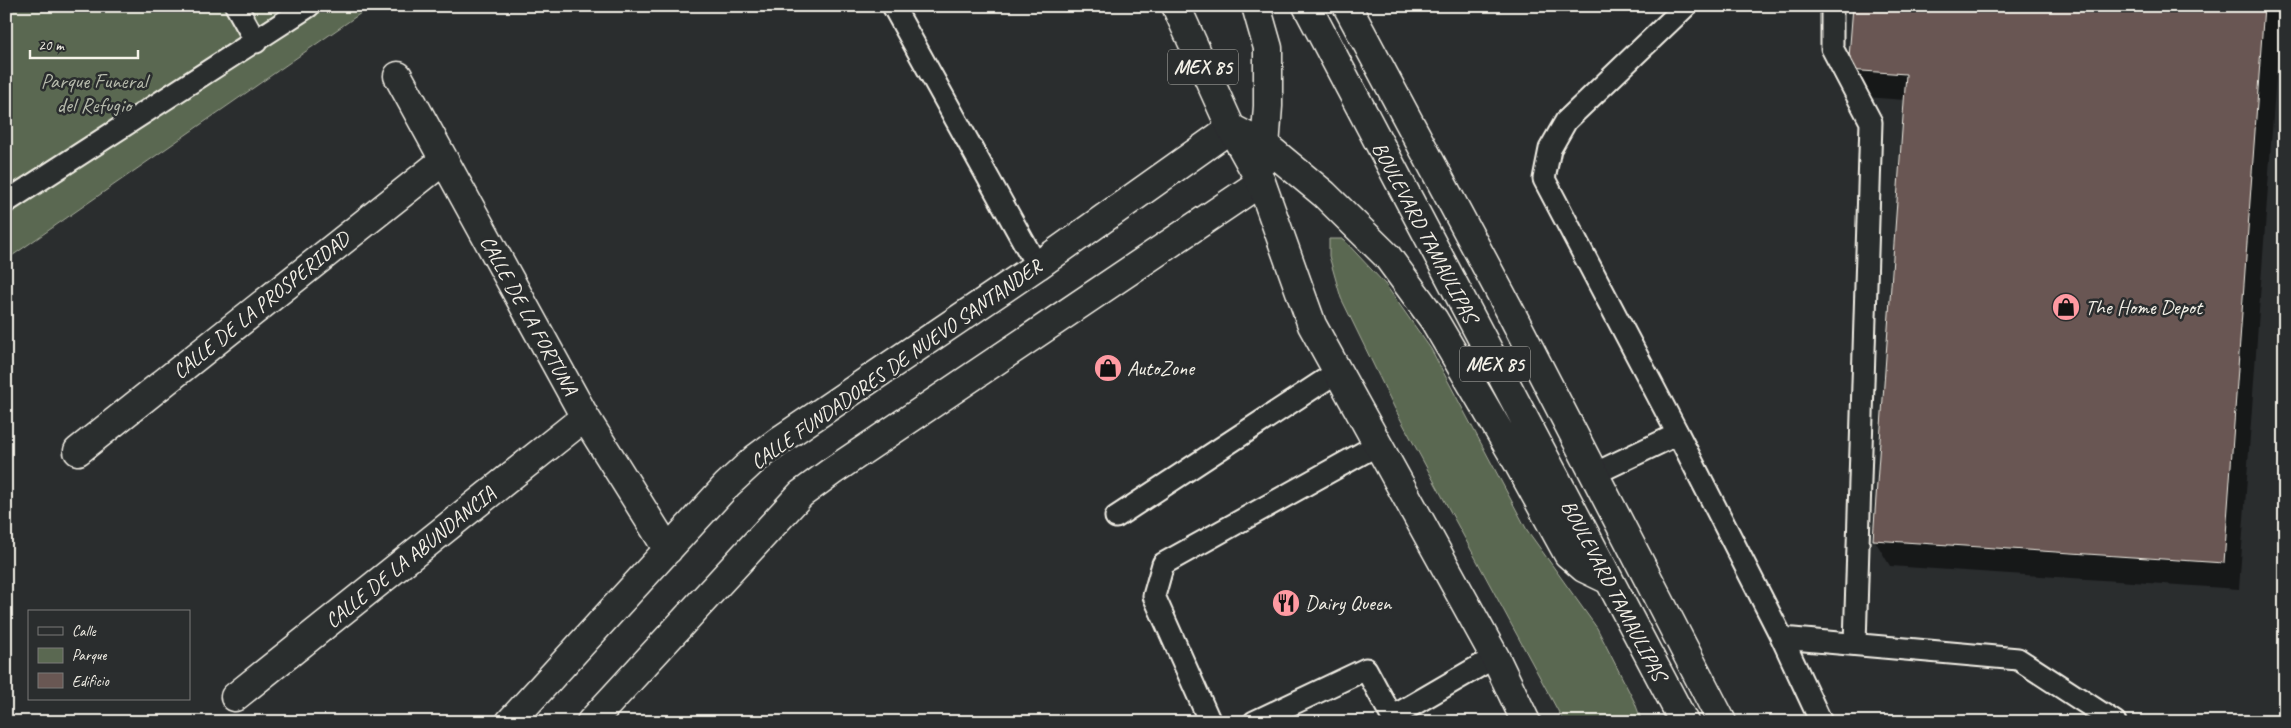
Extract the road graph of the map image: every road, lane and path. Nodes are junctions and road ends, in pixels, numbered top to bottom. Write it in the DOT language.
graph roads {
  1 [pos="236,6"];
  2 [pos="309,6"];
  3 [pos="893,6"];
  4 [pos="1176,6"];
  5 [pos="1256,6"];
  6 [pos="1307,6"];
  7 [pos="1346,6"];
  8 [pos="1686,6"];
  9 [pos="1832,6"];
  10 [pos="256,42"];
  11 [pos="398,76"];
  12 [pos="1231,128"];
  13 [pos="1266,146"];
  14 [pos="444,160"];
  15 [pos="1261,182"];
  16 [pos="6,202"];
  17 [pos="1038,266"];
  18 [pos="1508,307"];
  19 [pos="1475,327"];
  20 [pos="1337,372"];
  21 [pos="585,417"];
  22 [pos="1678,434"];
  23 [pos="1378,445"];
  24 [pos="78,451"];
  25 [pos="1594,474"];
  26 [pos="1116,516"];
  27 [pos="668,550"];
  28 [pos="1608,579"];
  29 [pos="1782,638"];
  30 [pos="1855,644"];
  31 [pos="1495,657"];
  32 [pos="1706,694"];
  33 [pos="235,697"];
  34 [pos="1680,718"];
  35 [pos="1393,719"];
  36 [pos="2111,720"];
  37 [pos="510,722"];
  38 [pos="592,722"];
  39 [pos="1210,722"];
  40 [pos="1254,722"];
  41 [pos="1526,722"];
  42 [pos="1722,722"];
  43 [pos="1821,722"];
  1 -- 10 [label="lane"];
  2 -- 10 [label="lane"];
  3 -- 17 [label="lane"];
  4 -- 12 [label="street, MEX 85"];
  5 -- 13 [label="street"];
  6 -- 19 [label="street, BOULEVARD TAMAULIPAS / MEX 85"];
  7 -- 18 [label="street"];
  8 -- 22 [label="lane"];
  9 -- 30 [label="lane"];
  10 -- 16 [label="lane"];
  11 -- 14 [label="street, CALLE DE LA FORTUNA"];
  12 -- 13 [label="street"];
  12 -- 15 [label="street, MEX 85"];
  12 -- 17 [label="street, CALLE FUNDADORES DE NUEVO SANTANDER"];
  13 -- 15 [label="street"];
  13 -- 28 [label="street"];
  14 -- 21 [label="street, CALLE DE LA FORTUNA"];
  14 -- 24 [label="street, CALLE DE LA PROSPERIDAD"];
  15 -- 20 [label="street, MEX 85"];
  15 -- 38 [label="street"];
  17 -- 27 [label="street, CALLE FUNDADORES DE NUEVO SANTANDER"];
  18 -- 19 [label="street"];
  18 -- 25 [label="street"];
  19 -- 28 [label="street, BOULEVARD TAMAULIPAS / MEX 85"];
  20 -- 23 [label="street, MEX 85"];
  20 -- 26 [label="lane"];
  21 -- 27 [label="street, CALLE DE LA FORTUNA"];
  21 -- 33 [label="street, CALLE DE LA ABUNDANCIA"];
  22 -- 25 [label="lane"];
  22 -- 29 [label="lane"];
  23 -- 31 [label="street, MEX 85"];
  23 -- 39 [label="lane"];
  25 -- 32 [label="street"];
  27 -- 37 [label="street, CALLE FUNDADORES DE NUEVO SANTANDER"];
  28 -- 34 [label="street, BOULEVARD TAMAULIPAS / MEX 85"];
  29 -- 30 [label="lane"];
  29 -- 43 [label="lane"];
  30 -- 36 [label="lane"];
  31 -- 35 [label="lane"];
  31 -- 41 [label="street, MEX 85"];
  32 -- 34 [label="street"];
  32 -- 42 [label="street"];
  35 -- 40 [label="lane"];
}
